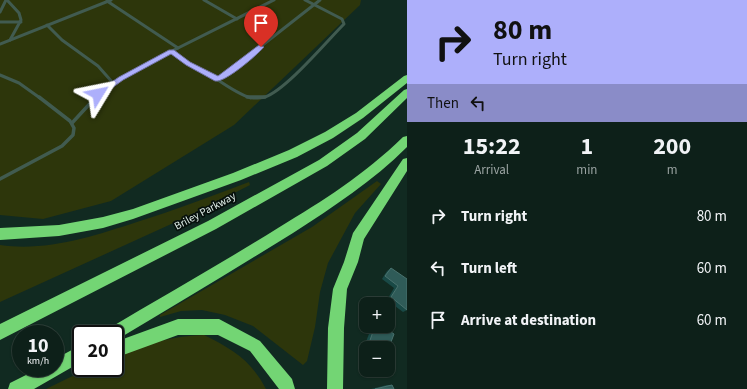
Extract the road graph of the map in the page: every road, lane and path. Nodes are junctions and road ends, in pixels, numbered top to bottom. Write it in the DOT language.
graph roads {
  1 [pos="6,0"];
  2 [pos="108,0"];
  3 [pos="204,0"];
  4 [pos="274,0"];
  5 [pos="305,0"];
  6 [pos="320,0"];
  7 [pos="314,5"];
  8 [pos="0,12"];
  9 [pos="237,19"];
  10 [pos="0,22"];
  11 [pos="21,22"];
  12 [pos="47,25"];
  13 [pos="10,40"];
  14 [pos="0,44"];
  15 [pos="178,48"];
  16 [pos="172,52"];
  17 [pos="0,75"];
  18 [pos="407,78"];
  19 [pos="218,80"];
  20 [pos="113,84"];
  21 [pos="407,92"];
  22 [pos="72,123"];
  23 [pos="407,140"];
  24 [pos="407,162"];
  25 [pos="0,179"];
  26 [pos="0,234"];
  27 [pos="124,327"];
  28 [pos="0,332"];
  29 [pos="124,347"];
  30 [pos="72,358"];
  31 [pos="72,366"];
  32 [pos="33,381"];
  33 [pos="16,389"];
  34 [pos="287,389"];
  35 [pos="334,389"];
  1 -- 8 [label="lane"];
  1 -- 11 [label="lane"];
  2 -- 12 [label="lane"];
  2 -- 15 [label="lane"];
  3 -- 9 [label="lane"];
  4 -- 9 [label="lane"];
  5 -- 7 [label="lane"];
  6 -- 7 [label="lane"];
  7 -- 19 [label="lane"];
  7 -- 19 [label="lane"];
  9 -- 15 [label="lane"];
  10 -- 11 [label="lane"];
  11 -- 13 [label="lane"];
  12 -- 13 [label="lane"];
  12 -- 20 [label="lane"];
  13 -- 14 [label="lane"];
  15 -- 16 [label="lane"];
  16 -- 19 [label="lane"];
  16 -- 20 [label="lane"];
  17 -- 22 [label="lane"];
  18 -- 26 [label="highway"];
  20 -- 22 [label="lane"];
  21 -- 28 [label="highway, Briley Parkway"];
  22 -- 25 [label="lane"];
  23 -- 27 [label="highway"];
  24 -- 35 [label="highway"];
  29 -- 34 [label="highway"];
  30 -- 32 [label="highway"];
  31 -- 32 [label="highway"];
  32 -- 33 [label="highway"];
}
